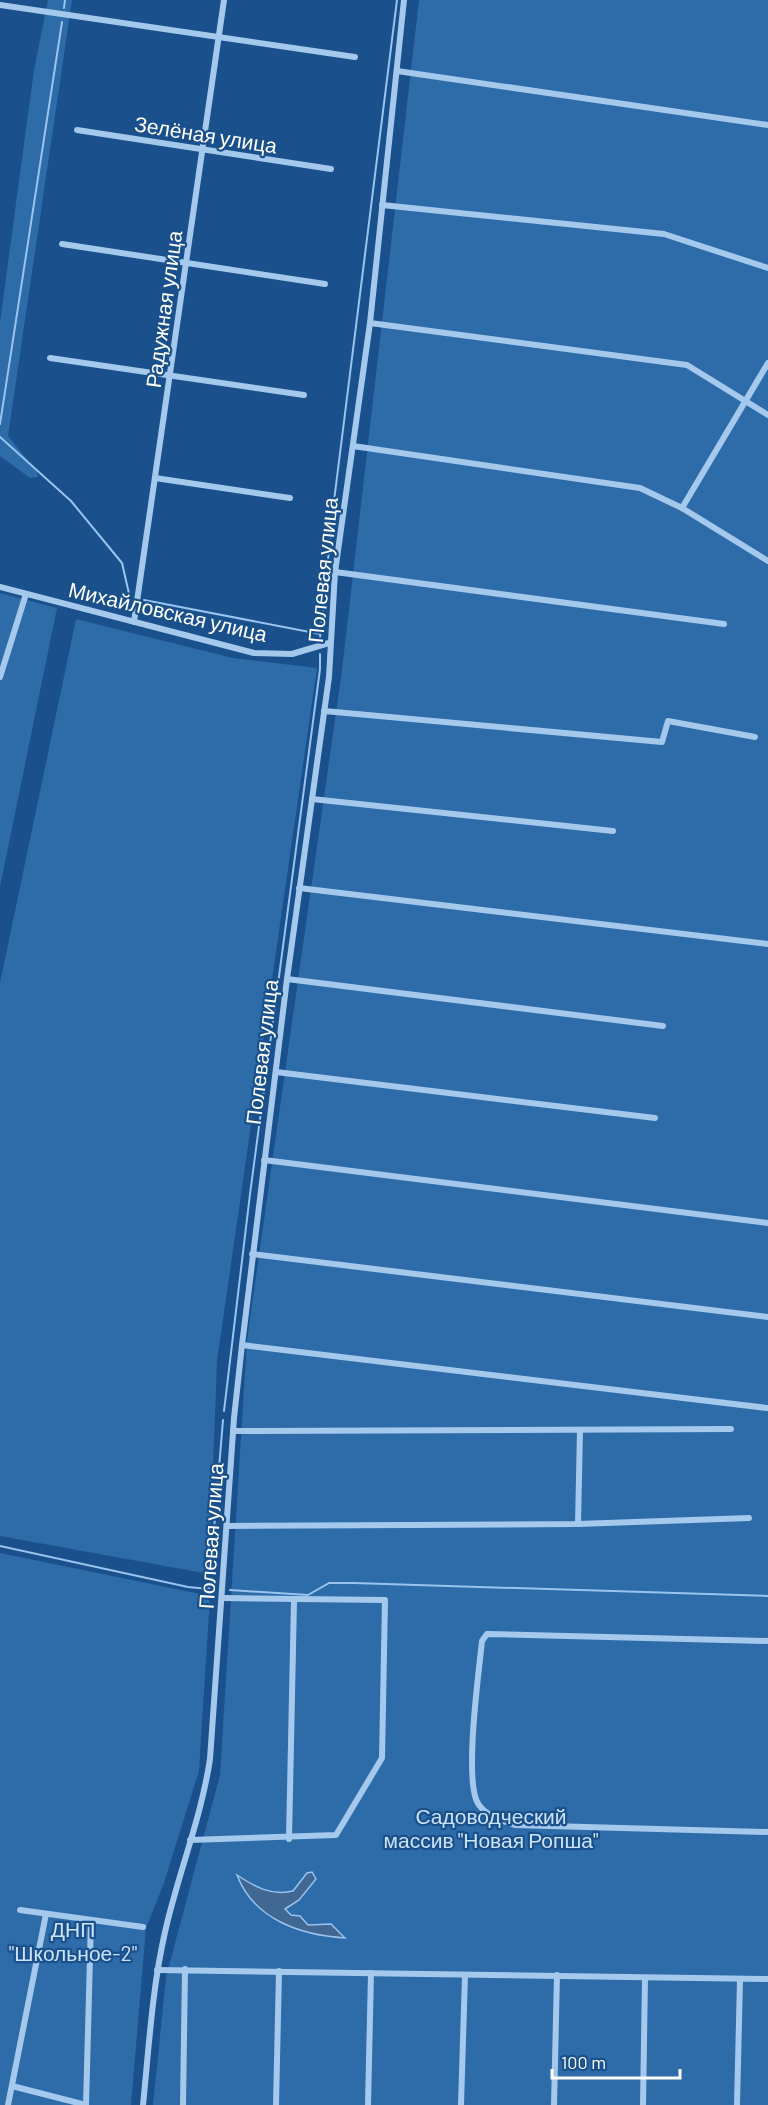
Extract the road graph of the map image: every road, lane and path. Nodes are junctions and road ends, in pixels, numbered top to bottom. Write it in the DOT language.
graph roads {
  1 [pos="224,0"];
  2 [pos="404,0"];
  3 [pos="0,5"];
  4 [pos="219,37"];
  5 [pos="355,57"];
  6 [pos="397,71"];
  7 [pos="768,125"];
  8 [pos="77,130"];
  9 [pos="202,150"];
  10 [pos="331,169"];
  11 [pos="382,205"];
  12 [pos="62,244"];
  13 [pos="186,263"];
  14 [pos="768,268"];
  15 [pos="325,284"];
  16 [pos="370,323"];
  17 [pos="50,358"];
  18 [pos="768,363"];
  19 [pos="170,376"];
  20 [pos="304,395"];
  21 [pos="745,400"];
  22 [pos="768,415"];
  23 [pos="353,446"];
  24 [pos="155,478"];
  25 [pos="290,498"];
  26 [pos="682,508"];
  27 [pos="768,561"];
  28 [pos="335,572"];
  29 [pos="0,587"];
  30 [pos="26,594"];
  31 [pos="134,622"];
  32 [pos="724,624"];
  33 [pos="329,643"];
  34 [pos="0,677"];
  35 [pos="324,711"];
  36 [pos="755,738"];
  37 [pos="312,799"];
  38 [pos="613,831"];
  39 [pos="299,888"];
  40 [pos="768,944"];
  41 [pos="287,979"];
  42 [pos="663,1026"];
  43 [pos="276,1072"];
  44 [pos="655,1118"];
  45 [pos="264,1160"];
  46 [pos="768,1223"];
  47 [pos="252,1254"];
  48 [pos="768,1317"];
  49 [pos="242,1345"];
  50 [pos="767,1408"];
  51 [pos="731,1429"];
  52 [pos="580,1430"];
  53 [pos="233,1431"];
  54 [pos="749,1518"];
  55 [pos="578,1524"];
  56 [pos="228,1526"];
  57 [pos="223,1598"];
  58 [pos="294,1600"];
  59 [pos="768,1641"];
  60 [pos="768,1832"];
  61 [pos="289,1839"];
  62 [pos="190,1840"];
  63 [pos="20,1910"];
  64 [pos="46,1914"];
  65 [pos="91,1920"];
  66 [pos="142,1927"];
  67 [pos="186,1969"];
  68 [pos="156,1970"];
  69 [pos="279,1971"];
  70 [pos="371,1973"];
  71 [pos="465,1975"];
  72 [pos="557,1975"];
  73 [pos="645,1978"];
  74 [pos="740,1979"];
  75 [pos="768,1979"];
  76 [pos="12,2086"];
  77 [pos="8,2105"];
  78 [pos="86,2105"];
  79 [pos="143,2105"];
  80 [pos="183,2105"];
  81 [pos="276,2105"];
  82 [pos="368,2105"];
  83 [pos="460,2105"];
  84 [pos="554,2105"];
  85 [pos="643,2105"];
  86 [pos="737,2105"];
  1 -- 4 [label="street, Радужная улица"];
  2 -- 6 [label="street, Полевая улица"];
  3 -- 4 [label="street"];
  4 -- 5 [label="street"];
  4 -- 9 [label="street, Радужная улица"];
  6 -- 7 [label="street"];
  6 -- 11 [label="street, Полевая улица"];
  8 -- 9 [label="street, Зелёная улица"];
  9 -- 10 [label="street, Зелёная улица"];
  9 -- 13 [label="street, Радужная улица"];
  11 -- 14 [label="street"];
  11 -- 16 [label="street, Полевая улица"];
  12 -- 13 [label="street"];
  13 -- 15 [label="street"];
  13 -- 19 [label="street, Радужная улица"];
  16 -- 21 [label="street"];
  16 -- 23 [label="street, Полевая улица"];
  17 -- 19 [label="street"];
  18 -- 21 [label="street"];
  19 -- 20 [label="street"];
  19 -- 24 [label="street, Радужная улица"];
  21 -- 22 [label="street"];
  21 -- 26 [label="street"];
  23 -- 26 [label="street"];
  23 -- 28 [label="street, Полевая улица"];
  24 -- 25 [label="street"];
  24 -- 31 [label="street, Радужная улица"];
  26 -- 27 [label="street"];
  28 -- 32 [label="street"];
  28 -- 33 [label="street, Полевая улица"];
  29 -- 30 [label="street, Михайловская улица"];
  30 -- 31 [label="street, Михайловская улица"];
  30 -- 34 [label="street"];
  31 -- 33 [label="street, Михайловская улица"];
  33 -- 35 [label="street, Полевая улица"];
  35 -- 36 [label="street"];
  35 -- 37 [label="street, Полевая улица"];
  37 -- 38 [label="street"];
  37 -- 39 [label="street, Полевая улица"];
  39 -- 40 [label="street"];
  39 -- 41 [label="street, Полевая улица"];
  41 -- 42 [label="street"];
  41 -- 43 [label="street, Полевая улица"];
  43 -- 44 [label="street"];
  43 -- 45 [label="street, Полевая улица"];
  45 -- 46 [label="street"];
  45 -- 47 [label="street, Полевая улица"];
  47 -- 48 [label="street"];
  47 -- 49 [label="street, Полевая улица"];
  49 -- 50 [label="street"];
  49 -- 53 [label="street, Полевая улица"];
  51 -- 52 [label="street"];
  52 -- 53 [label="street"];
  52 -- 55 [label="street"];
  53 -- 56 [label="street, Полевая улица"];
  54 -- 55 [label="street"];
  55 -- 56 [label="street"];
  56 -- 57 [label="street, Полевая улица"];
  57 -- 58 [label="street"];
  57 -- 62 [label="street, Полевая улица"];
  58 -- 61 [label="street"];
  58 -- 61 [label="street"];
  59 -- 60 [label="street"];
  61 -- 62 [label="street"];
  62 -- 68 [label="street, Полевая улица"];
  63 -- 64 [label="street"];
  64 -- 65 [label="street"];
  64 -- 76 [label="street"];
  65 -- 66 [label="street"];
  65 -- 78 [label="street"];
  67 -- 68 [label="street"];
  67 -- 69 [label="street"];
  67 -- 80 [label="street"];
  68 -- 79 [label="street, Полевая улица"];
  69 -- 70 [label="street"];
  69 -- 81 [label="street"];
  70 -- 71 [label="street"];
  70 -- 82 [label="street"];
  71 -- 72 [label="street"];
  71 -- 83 [label="street"];
  72 -- 73 [label="street"];
  72 -- 84 [label="street"];
  73 -- 74 [label="street"];
  73 -- 85 [label="street"];
  74 -- 75 [label="street"];
  74 -- 86 [label="street"];
  76 -- 77 [label="street"];
  76 -- 78 [label="street"];
}
